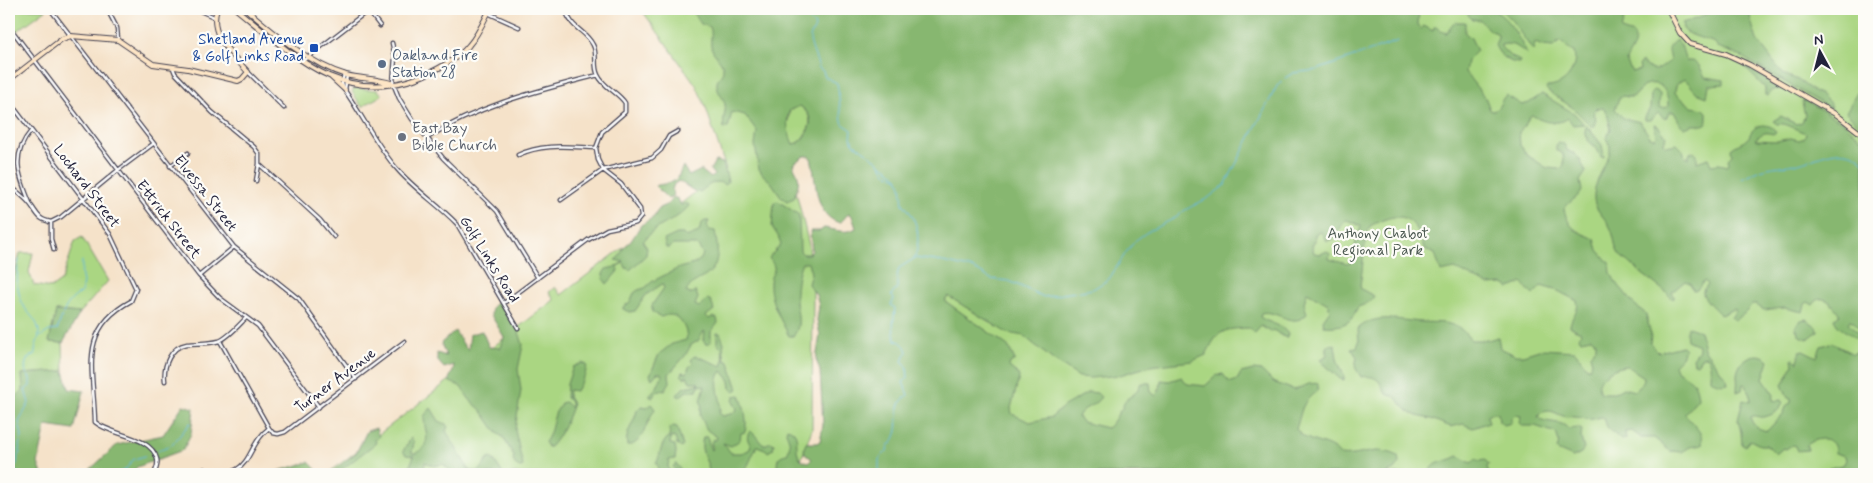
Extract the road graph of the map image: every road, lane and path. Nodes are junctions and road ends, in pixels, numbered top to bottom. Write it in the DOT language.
graph roads {
  1 [pos="50,9"];
  2 [pos="107,9"];
  3 [pos="196,9"];
  4 [pos="217,9"];
  5 [pos="236,9"];
  6 [pos="246,9"];
  7 [pos="368,9"];
  8 [pos="565,9"];
  9 [pos="1668,9"];
  10 [pos="489,11"];
  11 [pos="214,17"];
  12 [pos="380,26"];
  13 [pos="519,27"];
  14 [pos="14,33"];
  15 [pos="72,36"];
  16 [pos="118,40"];
  17 [pos="392,42"];
  18 [pos="306,59"];
  19 [pos="35,61"];
  20 [pos="172,68"];
  21 [pos="248,72"];
  22 [pos="346,75"];
  23 [pos="598,75"];
  24 [pos="329,76"];
  25 [pos="9,80"];
  26 [pos="344,81"];
  27 [pos="393,83"];
  28 [pos="345,90"];
  29 [pos="9,101"];
  30 [pos="284,108"];
  31 [pos="32,130"];
  32 [pos="678,131"];
  33 [pos="1864,136"];
  34 [pos="427,138"];
  35 [pos="154,144"];
  36 [pos="596,148"];
  37 [pos="188,153"];
  38 [pos="518,155"];
  39 [pos="259,164"];
  40 [pos="170,166"];
  41 [pos="603,170"];
  42 [pos="117,171"];
  43 [pos="256,181"];
  44 [pos="9,185"];
  45 [pos="84,198"];
  46 [pos="561,200"];
  47 [pos="30,203"];
  48 [pos="51,222"];
  49 [pos="334,237"];
  50 [pos="234,247"];
  51 [pos="54,250"];
  52 [pos="199,276"];
  53 [pos="538,278"];
  54 [pos="504,303"];
  55 [pos="246,318"];
  56 [pos="518,328"];
  57 [pos="220,341"];
  58 [pos="405,341"];
  59 [pos="356,379"];
  60 [pos="165,381"];
  61 [pos="319,407"];
  62 [pos="268,428"];
  63 [pos="204,469"];
  64 [pos="154,474"];
  1 -- 15 [label="street, Elvessa Street"];
  2 -- 16 [label="street"];
  3 -- 11 [label="street"];
  4 -- 11 [label="main road"];
  5 -- 18 [label="main road"];
  6 -- 18 [label="main road"];
  7 -- 12 [label="street"];
  7 -- 18 [label="street"];
  8 -- 23 [label="street"];
  9 -- 33 [label="main road"];
  10 -- 13 [label="street"];
  10 -- 27 [label="main road"];
  11 -- 21 [label="main road"];
  14 -- 19 [label="street, Ettrick Street"];
  15 -- 16 [label="main road"];
  15 -- 19 [label="main road"];
  15 -- 35 [label="street, Elvessa Street"];
  16 -- 20 [label="main road"];
  17 -- 27 [label="street"];
  18 -- 22 [label="main road"];
  18 -- 24 [label="main road"];
  19 -- 25 [label="main road"];
  19 -- 42 [label="street, Ettrick Street"];
  20 -- 21 [label="main road"];
  20 -- 39 [label="street"];
  21 -- 30 [label="street"];
  22 -- 26 [label="street"];
  22 -- 27 [label="main road"];
  23 -- 34 [label="street"];
  23 -- 36 [label="street"];
  24 -- 26 [label="main road"];
  24 -- 28 [label="main road"];
  26 -- 27 [label="main road"];
  26 -- 28 [label="street, Golf Links Road"];
  27 -- 34 [label="street"];
  28 -- 54 [label="street, Golf Links Road"];
  29 -- 31 [label="street, Lochard Street"];
  31 -- 45 [label="street, Lochard Street"];
  31 -- 47 [label="street"];
  32 -- 41 [label="street"];
  34 -- 53 [label="street"];
  35 -- 40 [label="street, Elvessa Street"];
  35 -- 42 [label="street"];
  36 -- 38 [label="street"];
  36 -- 41 [label="street"];
  37 -- 40 [label="street"];
  39 -- 43 [label="street"];
  39 -- 49 [label="street"];
  40 -- 50 [label="street, Elvessa Street"];
  41 -- 46 [label="street"];
  41 -- 53 [label="street"];
  42 -- 45 [label="street"];
  42 -- 52 [label="street, Ettrick Street"];
  44 -- 47 [label="street"];
  45 -- 48 [label="street"];
  45 -- 64 [label="street, Lochard Street"];
  47 -- 48 [label="street"];
  48 -- 51 [label="street"];
  50 -- 52 [label="street"];
  50 -- 59 [label="street, Elvessa Street"];
  52 -- 55 [label="street, Ettrick Street"];
  53 -- 54 [label="street"];
  54 -- 56 [label="street, Golf Links Road"];
  55 -- 57 [label="street"];
  55 -- 61 [label="street, Ettrick Street"];
  57 -- 60 [label="street"];
  57 -- 62 [label="street"];
  58 -- 59 [label="street, Turner Avenue"];
  59 -- 61 [label="street, Turner Avenue"];
  61 -- 62 [label="street, Turner Avenue"];
  62 -- 63 [label="street"];
}
